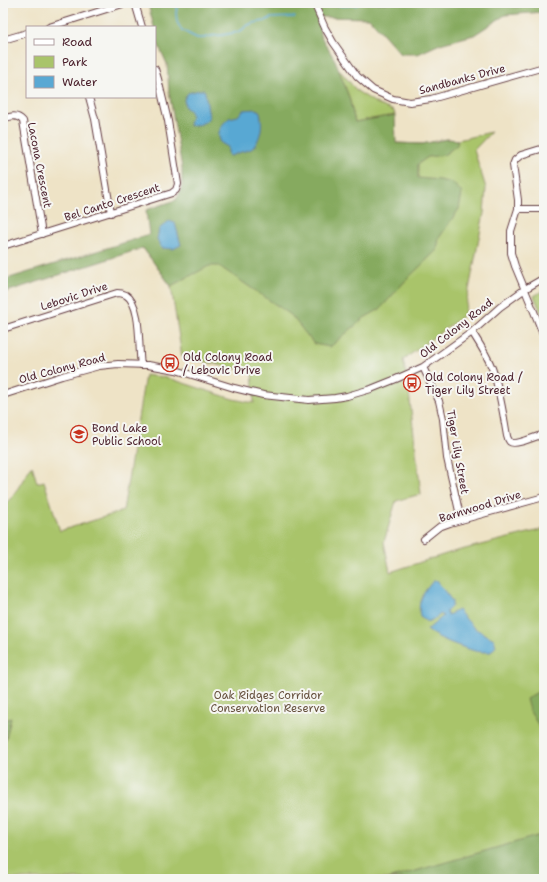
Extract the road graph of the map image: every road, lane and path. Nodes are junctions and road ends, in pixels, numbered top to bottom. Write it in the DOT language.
graph roads {
  1 [pos="126,3"];
  2 [pos="135,3"];
  3 [pos="314,3"];
  4 [pos="66,25"];
  5 [pos="142,26"];
  6 [pos="26,33"];
  7 [pos="3,40"];
  8 [pos="544,67"];
  9 [pos="156,72"];
  10 [pos="89,98"];
  11 [pos="3,119"];
  12 [pos="544,148"];
  13 [pos="518,209"];
  14 [pos="544,210"];
  15 [pos="111,212"];
  16 [pos="42,234"];
  17 [pos="3,246"];
  18 [pos="544,278"];
  19 [pos="525,289"];
  20 [pos="3,329"];
  21 [pos="472,332"];
  22 [pos="544,337"];
  23 [pos="141,365"];
  24 [pos="422,367"];
  25 [pos="3,395"];
  26 [pos="544,434"];
  27 [pos="544,497"];
  28 [pos="461,520"];
  29 [pos="424,539"];
  1 -- 4 [label="street"];
  2 -- 5 [label="street"];
  3 -- 8 [label="street, Sandbanks Drive"];
  6 -- 7 [label="street"];
  9 -- 15 [label="street, Bel Canto Crescent"];
  10 -- 15 [label="street"];
  11 -- 16 [label="street, Lacona Crescent"];
  12 -- 13 [label="street"];
  13 -- 14 [label="street"];
  13 -- 19 [label="street"];
  15 -- 16 [label="street, Bel Canto Crescent"];
  16 -- 17 [label="street, Bel Canto Crescent"];
  18 -- 19 [label="street, Old Colony Road"];
  19 -- 21 [label="street, Old Colony Road"];
  19 -- 22 [label="street"];
  20 -- 23 [label="street, Lebovic Drive"];
  21 -- 24 [label="street, Old Colony Road"];
  21 -- 26 [label="street"];
  23 -- 24 [label="street, Old Colony Road"];
  23 -- 25 [label="street, Old Colony Road"];
  24 -- 28 [label="street, Tiger Lily Street"];
  27 -- 28 [label="street, Barnwood Drive"];
  28 -- 29 [label="street, Barnwood Drive"];
}
